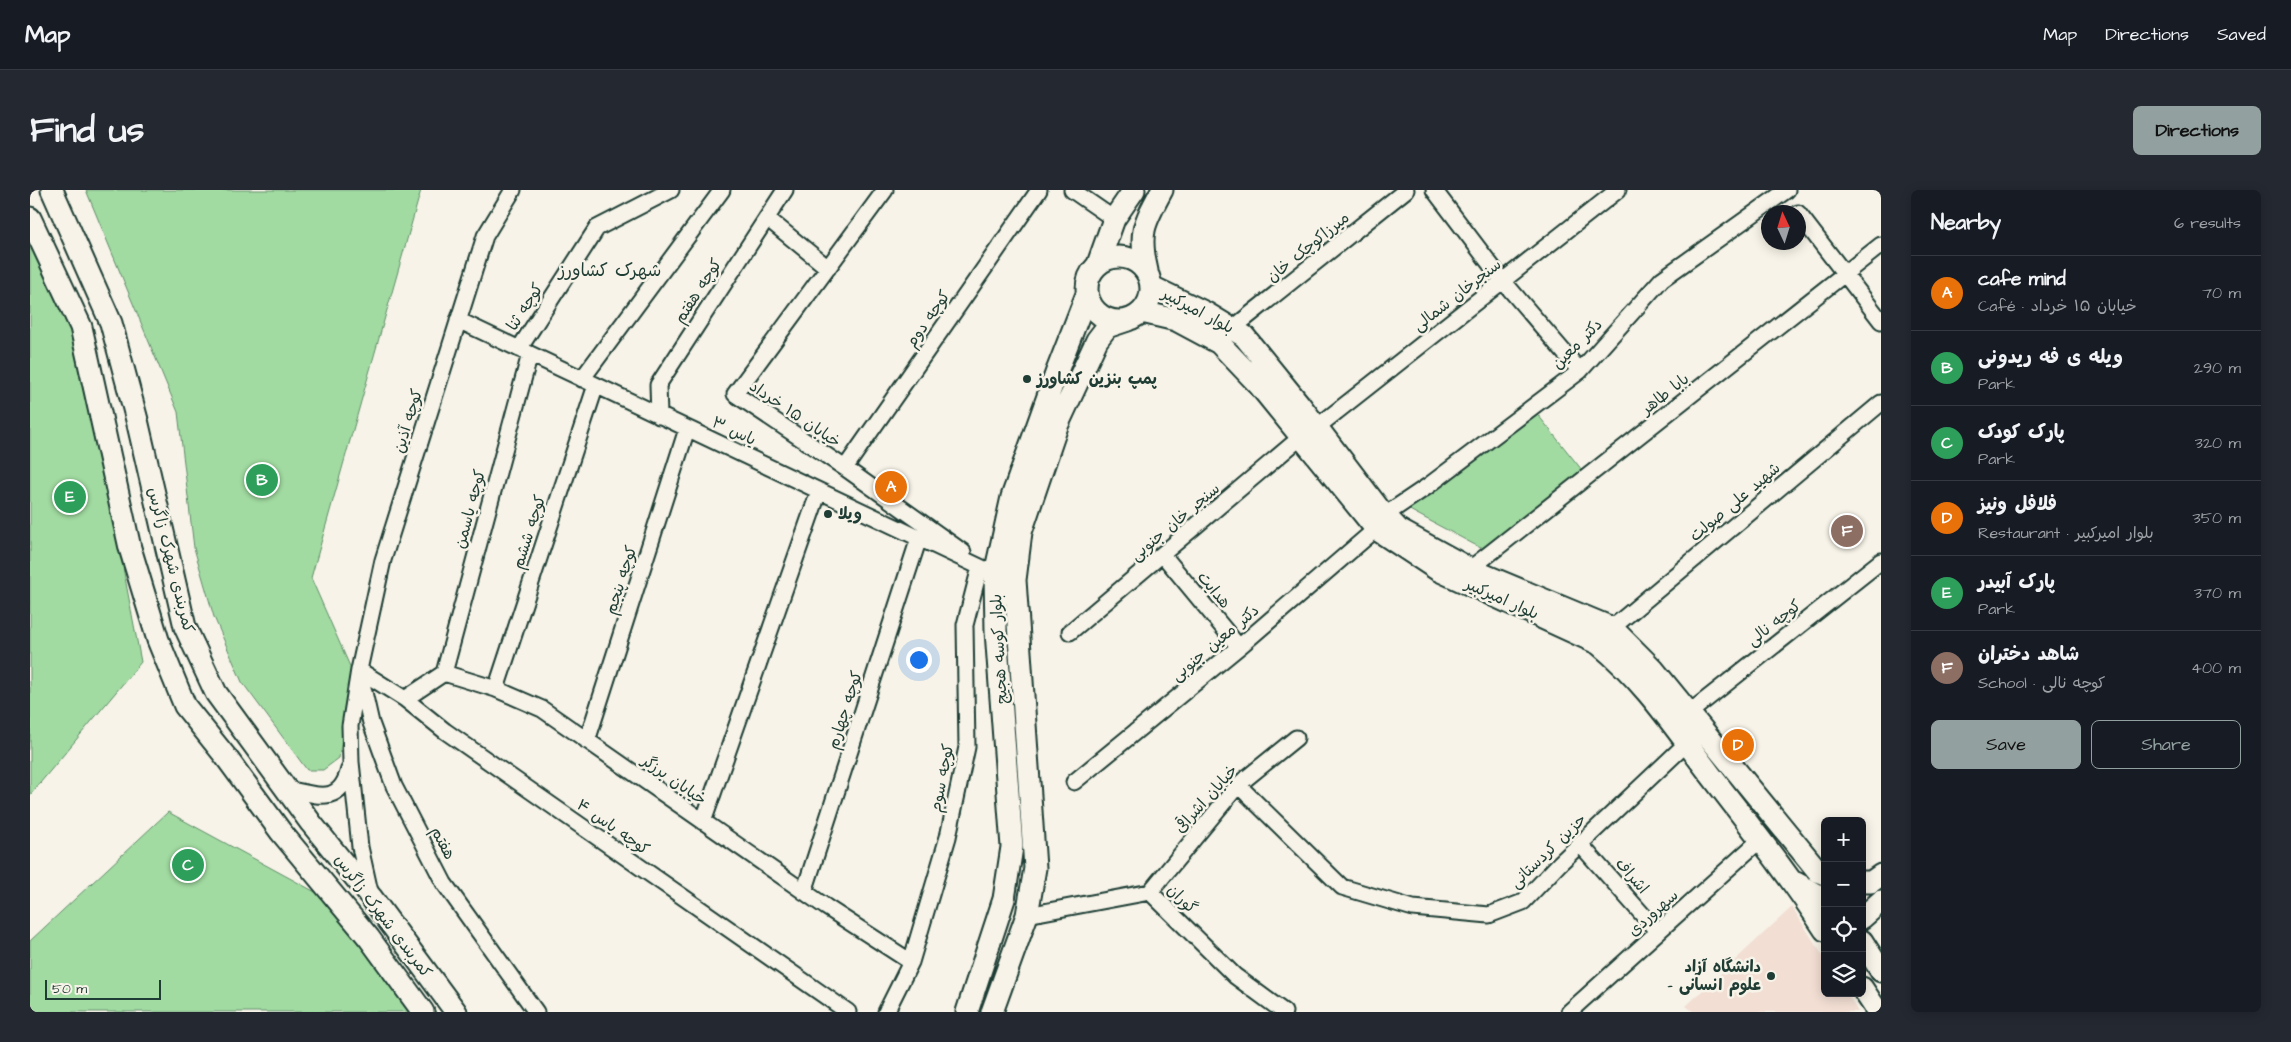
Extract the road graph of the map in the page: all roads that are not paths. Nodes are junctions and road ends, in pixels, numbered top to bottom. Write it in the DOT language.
graph roads {
  1 [pos="52,190"];
  2 [pos="513,190"];
  3 [pos="671,190"];
  4 [pos="722,190"];
  5 [pos="785,190"];
  6 [pos="886,190"];
  7 [pos="1039,190"];
  8 [pos="1072,190"];
  9 [pos="1134,190"];
  10 [pos="1162,190"];
  11 [pos="1406,190"];
  12 [pos="1434,190"];
  13 [pos="1618,190"];
  14 [pos="1784,191"];
  15 [pos="1793,205"];
  16 [pos="30,218"];
  17 [pos="767,218"];
  18 [pos="1114,219"];
  19 [pos="1806,223"];
  20 [pos="1881,245"];
  21 [pos="1098,264"];
  22 [pos="828,268"];
  23 [pos="1845,274"];
  24 [pos="1149,279"];
  25 [pos="1503,281"];
  26 [pos="1088,294"];
  27 [pos="1135,316"];
  28 [pos="458,320"];
  29 [pos="1881,321"];
  30 [pos="1232,329"];
  31 [pos="525,352"];
  32 [pos="1580,371"];
  33 [pos="589,382"];
  34 [pos="1881,403"];
  35 [pos="659,416"];
  36 [pos="687,429"];
  37 [pos="1309,432"];
  38 [pos="846,468"];
  39 [pos="818,491"];
  40 [pos="1380,522"];
  41 [pos="919,538"];
  42 [pos="1163,556"];
  43 [pos="1881,560"];
  44 [pos="1470,569"];
  45 [pos="997,574"];
  46 [pos="1070,632"];
  47 [pos="1606,636"];
  48 [pos="1239,647"];
  49 [pos="359,670"];
  50 [pos="444,673"];
  51 [pos="496,689"];
  52 [pos="405,699"];
  53 [pos="1689,712"];
  54 [pos="1296,738"];
  55 [pos="588,741"];
  56 [pos="1687,743"];
  57 [pos="350,762"];
  58 [pos="1074,782"];
  59 [pos="1238,785"];
  60 [pos="286,788"];
  61 [pos="703,822"];
  62 [pos="1760,840"];
  63 [pos="1580,844"];
  64 [pos="1821,872"];
  65 [pos="1881,875"];
  66 [pos="1790,878"];
  67 [pos="1866,882"];
  68 [pos="804,892"];
  69 [pos="1150,892"];
  70 [pos="371,897"];
  71 [pos="1821,897"];
  72 [pos="1001,908"];
  73 [pos="1027,915"];
  74 [pos="1821,924"];
  75 [pos="1658,932"];
  76 [pos="1866,947"];
  77 [pos="911,962"];
  78 [pos="1881,971"];
  79 [pos="1866,994"];
  80 [pos="423,1012"];
  81 [pos="456,1012"];
  82 [pos="536,1012"];
  83 [pos="848,1012"];
  84 [pos="886,1012"];
  85 [pos="967,1012"];
  86 [pos="992,1012"];
  87 [pos="1284,1012"];
  88 [pos="1569,1012"];
  89 [pos="1878,1012"];
  1 -- 60 [label="street, کمربندی شهرک زاگرس"];
  2 -- 28 [label="street, کوچه آذین"];
  3 -- 31 [label="street, کوچه ثنا"];
  4 -- 33 [label="street, کوچه ششم"];
  5 -- 17 [label="street, کوچه هفتم"];
  6 -- 22 [label="street, خیابان ۱۵ خرداد"];
  7 -- 38 [label="street, کوچه دوم"];
  8 -- 18 [label="street"];
  9 -- 18 [label="street"];
  10 -- 24 [label="street"];
  11 -- 30 [label="street, میرزاکوچک خان"];
  12 -- 25 [label="street"];
  13 -- 25 [label="street, سنجرخان شمالی"];
  14 -- 15 [label="street"];
  14 -- 32 [label="street, دکتر معین"];
  16 -- 80 [label="street, کمربندی شهرک زاگرس"];
  17 -- 22 [label="street"];
  17 -- 35 [label="street, کوچه هفتم"];
  18 -- 21 [label="street"];
  19 -- 23 [label="street"];
  20 -- 23 [label="street, بابا طاهر"];
  21 -- 24 [label="street"];
  21 -- 26 [label="street"];
  22 -- 38 [label="street, خیابان ۱۵ خرداد"];
  23 -- 29 [label="street"];
  23 -- 44 [label="street, بابا طاهر"];
  24 -- 27 [label="street"];
  24 -- 30 [label="street, بلوار امیرکبیر"];
  25 -- 32 [label="street"];
  25 -- 37 [label="street, سنجرخان شمالی"];
  26 -- 27 [label="street"];
  26 -- 45 [label="street, بلوار کوسه هجیج"];
  27 -- 37 [label="street, بلوار امیرکبیر"];
  27 -- 45 [label="street, بلوار کوسه هجیج"];
  28 -- 31 [label="street, یاس ۳"];
  28 -- 49 [label="street, کوچه آذین"];
  30 -- 37 [label="street, بلوار امیرکبیر"];
  31 -- 33 [label="street, یاس ۳"];
  31 -- 50 [label="street, کوچه یاسمن"];
  32 -- 40 [label="street, دکتر معین"];
  33 -- 35 [label="street, یاس ۳"];
  33 -- 51 [label="street, کوچه ششم"];
  34 -- 47 [label="street, شهید علی صولت"];
  35 -- 36 [label="street, یاس ۳"];
  36 -- 39 [label="street, یاس ۳"];
  36 -- 55 [label="street, کوچه پنجم"];
  37 -- 40 [label="street, بلوار امیرکبیر"];
  37 -- 42 [label="street, سنجر خان جنوبی"];
  38 -- 45 [label="street, خیابان ۱۵ خرداد"];
  39 -- 41 [label="street, یاس ۳"];
  39 -- 61 [label="street"];
  40 -- 44 [label="street, بلوار امیرکبیر"];
  40 -- 47 [label="street, بلوار امیرکبیر"];
  40 -- 48 [label="street, دکتر معین جنوبی"];
  41 -- 45 [label="street, یاس ۳"];
  41 -- 68 [label="street, کوچه چهارم"];
  42 -- 46 [label="street, سنجر خان جنوبی"];
  42 -- 48 [label="street, هدایت"];
  43 -- 53 [label="street, کوچه نالی"];
  44 -- 47 [label="street, بلوار امیرکبیر"];
  45 -- 72 [label="street, بلوار کوسه هجیج"];
  45 -- 73 [label="street, بلوار کوسه هجیج"];
  45 -- 77 [label="street, کوچه سوم"];
  47 -- 53 [label="street, بلوار امیرکبیر"];
  47 -- 56 [label="street, بلوار امیرکبیر"];
  48 -- 58 [label="street, دکتر معین جنوبی"];
  49 -- 52 [label="street, کوچه یاس ۴"];
  49 -- 57 [label="street, کوچه آذین"];
  49 -- 82 [label="street, هفتم"];
  50 -- 51 [label="street, خیابان برزگر"];
  50 -- 52 [label="street"];
  51 -- 55 [label="street, خیابان برزگر"];
  52 -- 83 [label="street, کوچه یاس ۴"];
  53 -- 64 [label="street, بلوار امیرکبیر"];
  54 -- 59 [label="street, خیابان اشراقی"];
  55 -- 61 [label="street, خیابان برزگر"];
  56 -- 62 [label="street, بلوار امیرکبیر"];
  56 -- 63 [label="street, حزین کردستانی"];
  57 -- 60 [label="street"];
  57 -- 70 [label="street"];
  59 -- 63 [label="street, حزین کردستانی"];
  59 -- 69 [label="street, خیابان اشراقی"];
  60 -- 70 [label="street, کمربندی شهرک زاگرس"];
  61 -- 68 [label="street, خیابان برزگر"];
  62 -- 66 [label="street, بلوار امیرکبیر"];
  62 -- 75 [label="street, سهروردی"];
  63 -- 75 [label="street, اشراف"];
  65 -- 67 [label="street"];
  66 -- 71 [label="street"];
  66 -- 74 [label="street, بلوار امیرکبیر"];
  68 -- 77 [label="street, خیابان برزگر"];
  69 -- 73 [label="street, گوران"];
  69 -- 87 [label="street, گوران"];
  70 -- 81 [label="street, کمربندی شهرک زاگرس"];
  72 -- 73 [label="street"];
  72 -- 85 [label="street, بلوار کوسه هجیج"];
  73 -- 86 [label="street, بلوار کوسه هجیج"];
  75 -- 88 [label="street, سهروردی"];
  76 -- 78 [label="street"];
  77 -- 84 [label="street, کوچه سوم"];
  79 -- 89 [label="street"];
}
